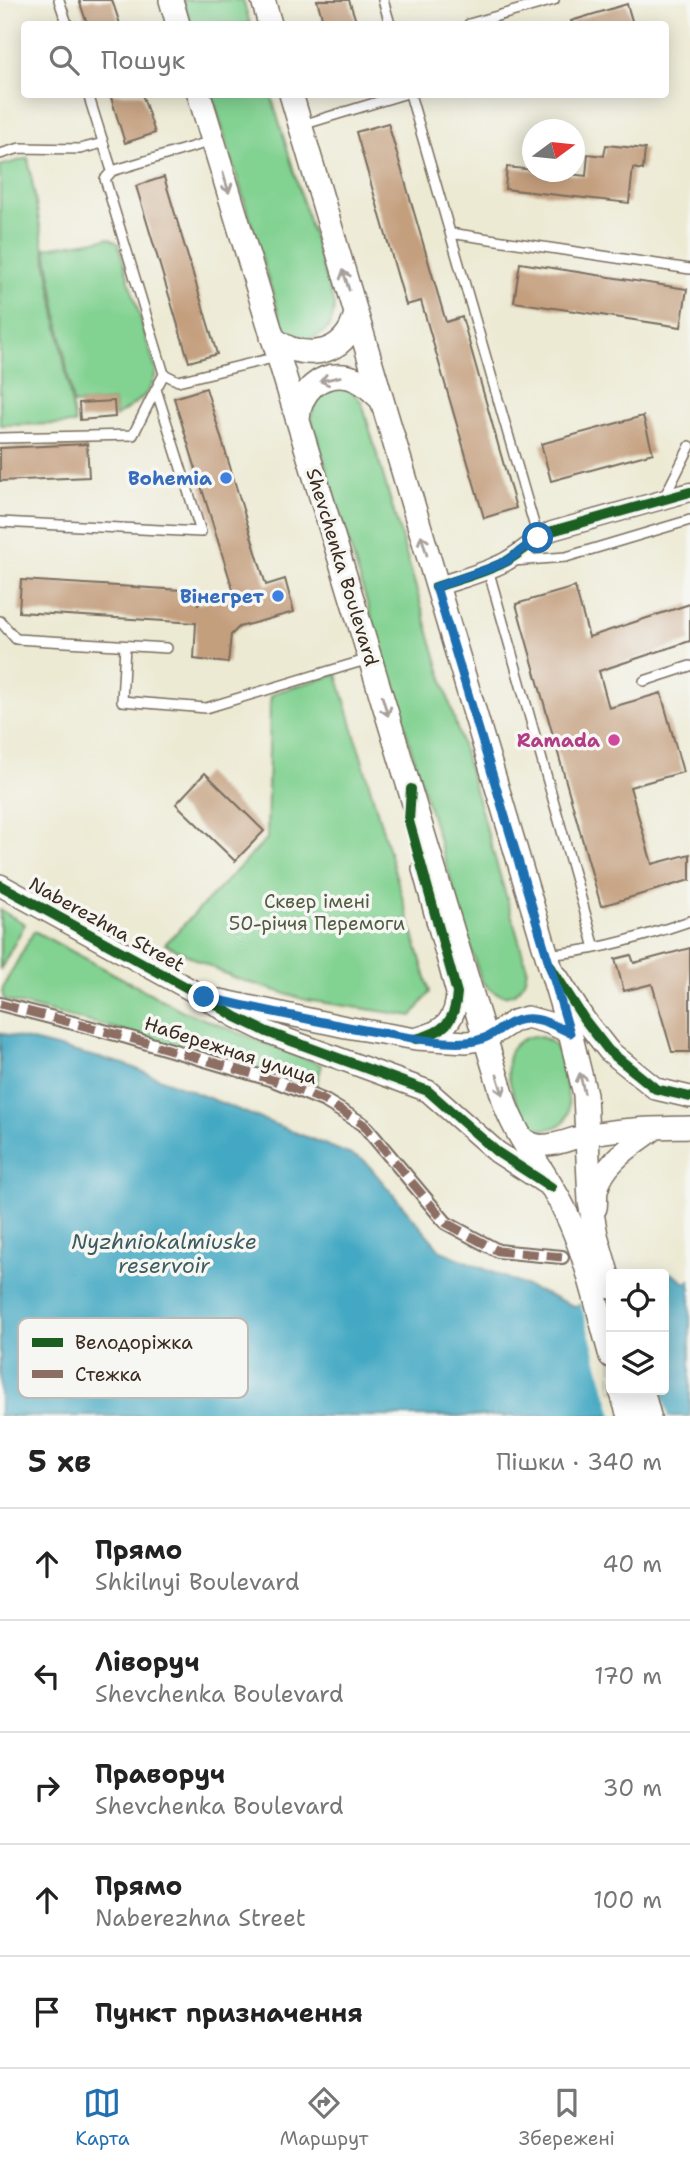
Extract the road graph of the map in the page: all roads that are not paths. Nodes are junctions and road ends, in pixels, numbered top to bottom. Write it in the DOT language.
graph roads {
  1 [pos="59,0"];
  2 [pos="171,0"];
  3 [pos="263,0"];
  4 [pos="383,0"];
  5 [pos="554,0"];
  6 [pos="66,21"];
  7 [pos="177,21"];
  8 [pos="269,21"];
  9 [pos="389,21"];
  10 [pos="480,21"];
  11 [pos="89,98"];
  12 [pos="200,98"];
  13 [pos="292,98"];
  14 [pos="391,98"];
  15 [pos="411,98"];
  16 [pos="300,125"];
  17 [pos="214,141"];
  18 [pos="103,143"];
  19 [pos="0,154"];
  20 [pos="111,171"];
  21 [pos="450,233"];
  22 [pos="690,269"];
  23 [pos="356,314"];
  24 [pos="275,346"];
  25 [pos="164,374"];
  26 [pos="156,389"];
  27 [pos="381,398"];
  28 [pos="298,421"];
  29 [pos="0,438"];
  30 [pos="690,446"];
  31 [pos="690,492"];
  32 [pos="663,500"];
  33 [pos="690,520"];
  34 [pos="0,522"];
  35 [pos="538,538"];
  36 [pos="507,561"];
  37 [pos="488,569"];
  38 [pos="436,587"];
  39 [pos="0,621"];
  40 [pos="125,646"];
  41 [pos="167,648"];
  42 [pos="371,658"];
  43 [pos="690,666"];
  44 [pos="644,681"];
  45 [pos="411,789"];
  46 [pos="0,886"];
  47 [pos="690,922"];
  48 [pos="594,948"];
  49 [pos="549,960"];
  50 [pos="204,997"];
  51 [pos="0,1004"];
  52 [pos="570,1033"];
  53 [pos="416,1039"];
  54 [pos="486,1039"];
  55 [pos="690,1097"];
  56 [pos="690,1127"];
  57 [pos="658,1128"];
  58 [pos="515,1130"];
  59 [pos="587,1135"];
  60 [pos="551,1187"];
  61 [pos="578,1244"];
  62 [pos="606,1280"];
  63 [pos="606,1339"];
  64 [pos="623,1395"];
  65 [pos="643,1395"];
  66 [pos="629,1416"];
  67 [pos="649,1416"];
  1 -- 6 [label="lane"];
  2 -- 7 [label="main road"];
  3 -- 8 [label="main road"];
  4 -- 9 [label="lane"];
  5 -- 10 [label="lane"];
  11 -- 18 [label="lane"];
  12 -- 17 [label="main road, Shevchenka Boulevard"];
  13 -- 16 [label="main road, Shevchenka Boulevard"];
  14 -- 16 [label="lane"];
  15 -- 21 [label="lane"];
  23 -- 16 [label="main road, Shevchenka Boulevard, one-way"];
  17 -- 20 [label="lane"];
  17 -- 24 [label="main road, Shevchenka Boulevard, one-way"];
  18 -- 19 [label="lane"];
  18 -- 20 [label="lane"];
  20 -- 25 [label="lane"];
  21 -- 22 [label="lane"];
  21 -- 35 [label="lane"];
  23 -- 24 [label="main road"];
  23 -- 27 [label="main road, Shevchenka Boulevard"];
  24 -- 25 [label="lane"];
  24 -- 28 [label="main road, Shevchenka Boulevard"];
  25 -- 26 [label="lane"];
  26 -- 29 [label="lane"];
  26 -- 34 [label="lane"];
  27 -- 28 [label="main road, one-way"];
  38 -- 27 [label="main road, Shevchenka Boulevard, one-way"];
  28 -- 42 [label="main road, Shevchenka Boulevard"];
  30 -- 32 [label="lane"];
  31 -- 32 [label="street"];
  32 -- 35 [label="street"];
  33 -- 36 [label="lane"];
  35 -- 36 [label="street"];
  36 -- 37 [label="street"];
  37 -- 38 [label="street"];
  37 -- 48 [label="lane"];
  38 -- 49 [label="main road, Shevchenka Boulevard"];
  39 -- 40 [label="lane"];
  40 -- 41 [label="lane"];
  40 -- 42 [label="lane"];
  42 -- 45 [label="main road, Shevchenka Boulevard, one-way"];
  43 -- 44 [label="lane"];
  45 -- 53 [label="street"];
  45 -- 54 [label="main road, Shevchenka Boulevard"];
  46 -- 50 [label="street, Naberezhna Street"];
  47 -- 48 [label="lane"];
  48 -- 49 [label="lane"];
  49 -- 52 [label="main road, Shevchenka Boulevard"];
  49 -- 55 [label="street"];
  50 -- 53 [label="street, Naberezhna Street"];
  50 -- 60 [label="street, Naberezhna Street"];
  51 -- 61 [label="street, Набережная улица"];
  52 -- 54 [label="street"];
  59 -- 52 [label="main road, Shevchenka Boulevard, one-way"];
  53 -- 54 [label="street, Naberezhna Street"];
  54 -- 58 [label="main road, Shevchenka Boulevard, one-way"];
  56 -- 57 [label="street"];
  57 -- 59 [label="street"];
  57 -- 61 [label="street"];
  58 -- 59 [label="street"];
  58 -- 60 [label="main road, Shevchenka Boulevard"];
  59 -- 61 [label="main road, Shevchenka Boulevard"];
  60 -- 61 [label="main road, Shevchenka Boulevard"];
  61 -- 62 [label="main road, Shevchenka Boulevard"];
  61 -- 63 [label="main road, Shevchenka Boulevard"];
  64 -- 66 [label="main road"];
  65 -- 67 [label="main road"];
}
